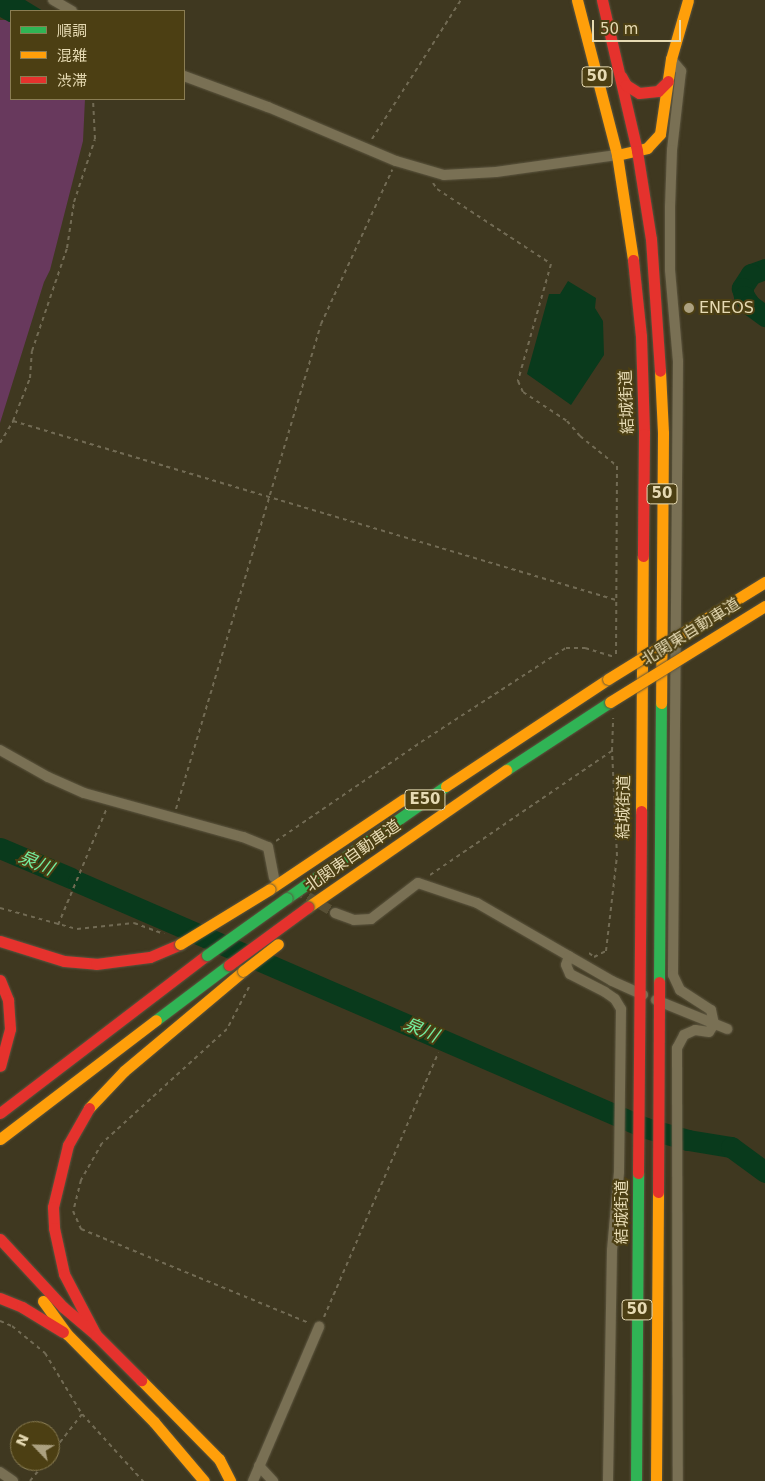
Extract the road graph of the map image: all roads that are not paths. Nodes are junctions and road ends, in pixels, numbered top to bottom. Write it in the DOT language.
graph roads {
  1 [pos="53,0"];
  2 [pos="576,0"];
  3 [pos="602,0"];
  4 [pos="688,0"];
  5 [pos="70,10"];
  6 [pos="671,59"];
  7 [pos="619,73"];
  8 [pos="185,76"];
  9 [pos="668,81"];
  10 [pos="637,151"];
  11 [pos="617,155"];
  12 [pos="765,582"];
  13 [pos="765,606"];
  14 [pos="565,706"];
  15 [pos="0,750"];
  16 [pos="274,877"];
  17 [pos="313,909"];
  18 [pos="335,913"];
  19 [pos="0,941"];
  20 [pos="569,956"];
  21 [pos="0,980"];
  22 [pos="638,993"];
  23 [pos="659,1002"];
  24 [pos="714,1024"];
  25 [pos="727,1029"];
  26 [pos="0,1066"];
  27 [pos="0,1113"];
  28 [pos="0,1139"];
  29 [pos="677,1206"];
  30 [pos="659,1207"];
  31 [pos="0,1239"];
  32 [pos="0,1254"];
  33 [pos="658,1293"];
  34 [pos="678,1293"];
  35 [pos="0,1298"];
  36 [pos="319,1327"];
  37 [pos="66,1334"];
  38 [pos="96,1335"];
  39 [pos="260,1466"];
  40 [pos="0,1472"];
  41 [pos="636,1480"];
  42 [pos="13,1481"];
  43 [pos="204,1481"];
  44 [pos="230,1481"];
  45 [pos="253,1481"];
  46 [pos="273,1481"];
  47 [pos="608,1481"];
  48 [pos="656,1481"];
  49 [pos="678,1481"];
  1 -- 5 [label="street"];
  2 -- 11 [label="main road, 50"];
  3 -- 7 [label="main road, 50"];
  4 -- 6 [label="main road"];
  6 -- 9 [label="main road"];
  6 -- 24 [label="street"];
  7 -- 9 [label="main road"];
  7 -- 10 [label="main road, 50"];
  8 -- 11 [label="street"];
  9 -- 10 [label="main road"];
  10 -- 11 [label="main road"];
  10 -- 23 [label="main road, 50"];
  11 -- 22 [label="main road, 結城街道 / 50"];
  12 -- 14 [label="main road, 北関東自動車道 / E50, bridge"];
  13 -- 17 [label="main road, 北関東自動車道 / E50, bridge"];
  14 -- 19 [label="main road, bridge"];
  14 -- 27 [label="main road, 北関東自動車道 / E50, bridge"];
  15 -- 16 [label="street"];
  17 -- 28 [label="main road, 北関東自動車道 / E50, bridge"];
  17 -- 38 [label="main road, bridge"];
  18 -- 20 [label="street"];
  20 -- 22 [label="street"];
  20 -- 47 [label="street"];
  21 -- 26 [label="main road"];
  22 -- 23 [label="street"];
  22 -- 41 [label="main road, 結城街道 / 50"];
  23 -- 24 [label="street"];
  23 -- 30 [label="main road, 50"];
  24 -- 25 [label="street"];
  24 -- 29 [label="street"];
  29 -- 30 [label="street"];
  29 -- 34 [label="street"];
  30 -- 33 [label="main road, 50"];
  31 -- 38 [label="main road"];
  32 -- 37 [label="main road"];
  33 -- 34 [label="street"];
  33 -- 48 [label="main road, 50"];
  34 -- 49 [label="street"];
  35 -- 37 [label="main road"];
  36 -- 39 [label="street"];
  37 -- 43 [label="main road"];
  38 -- 44 [label="main road"];
  39 -- 45 [label="street"];
  39 -- 46 [label="street"];
  40 -- 42 [label="street"];
}
